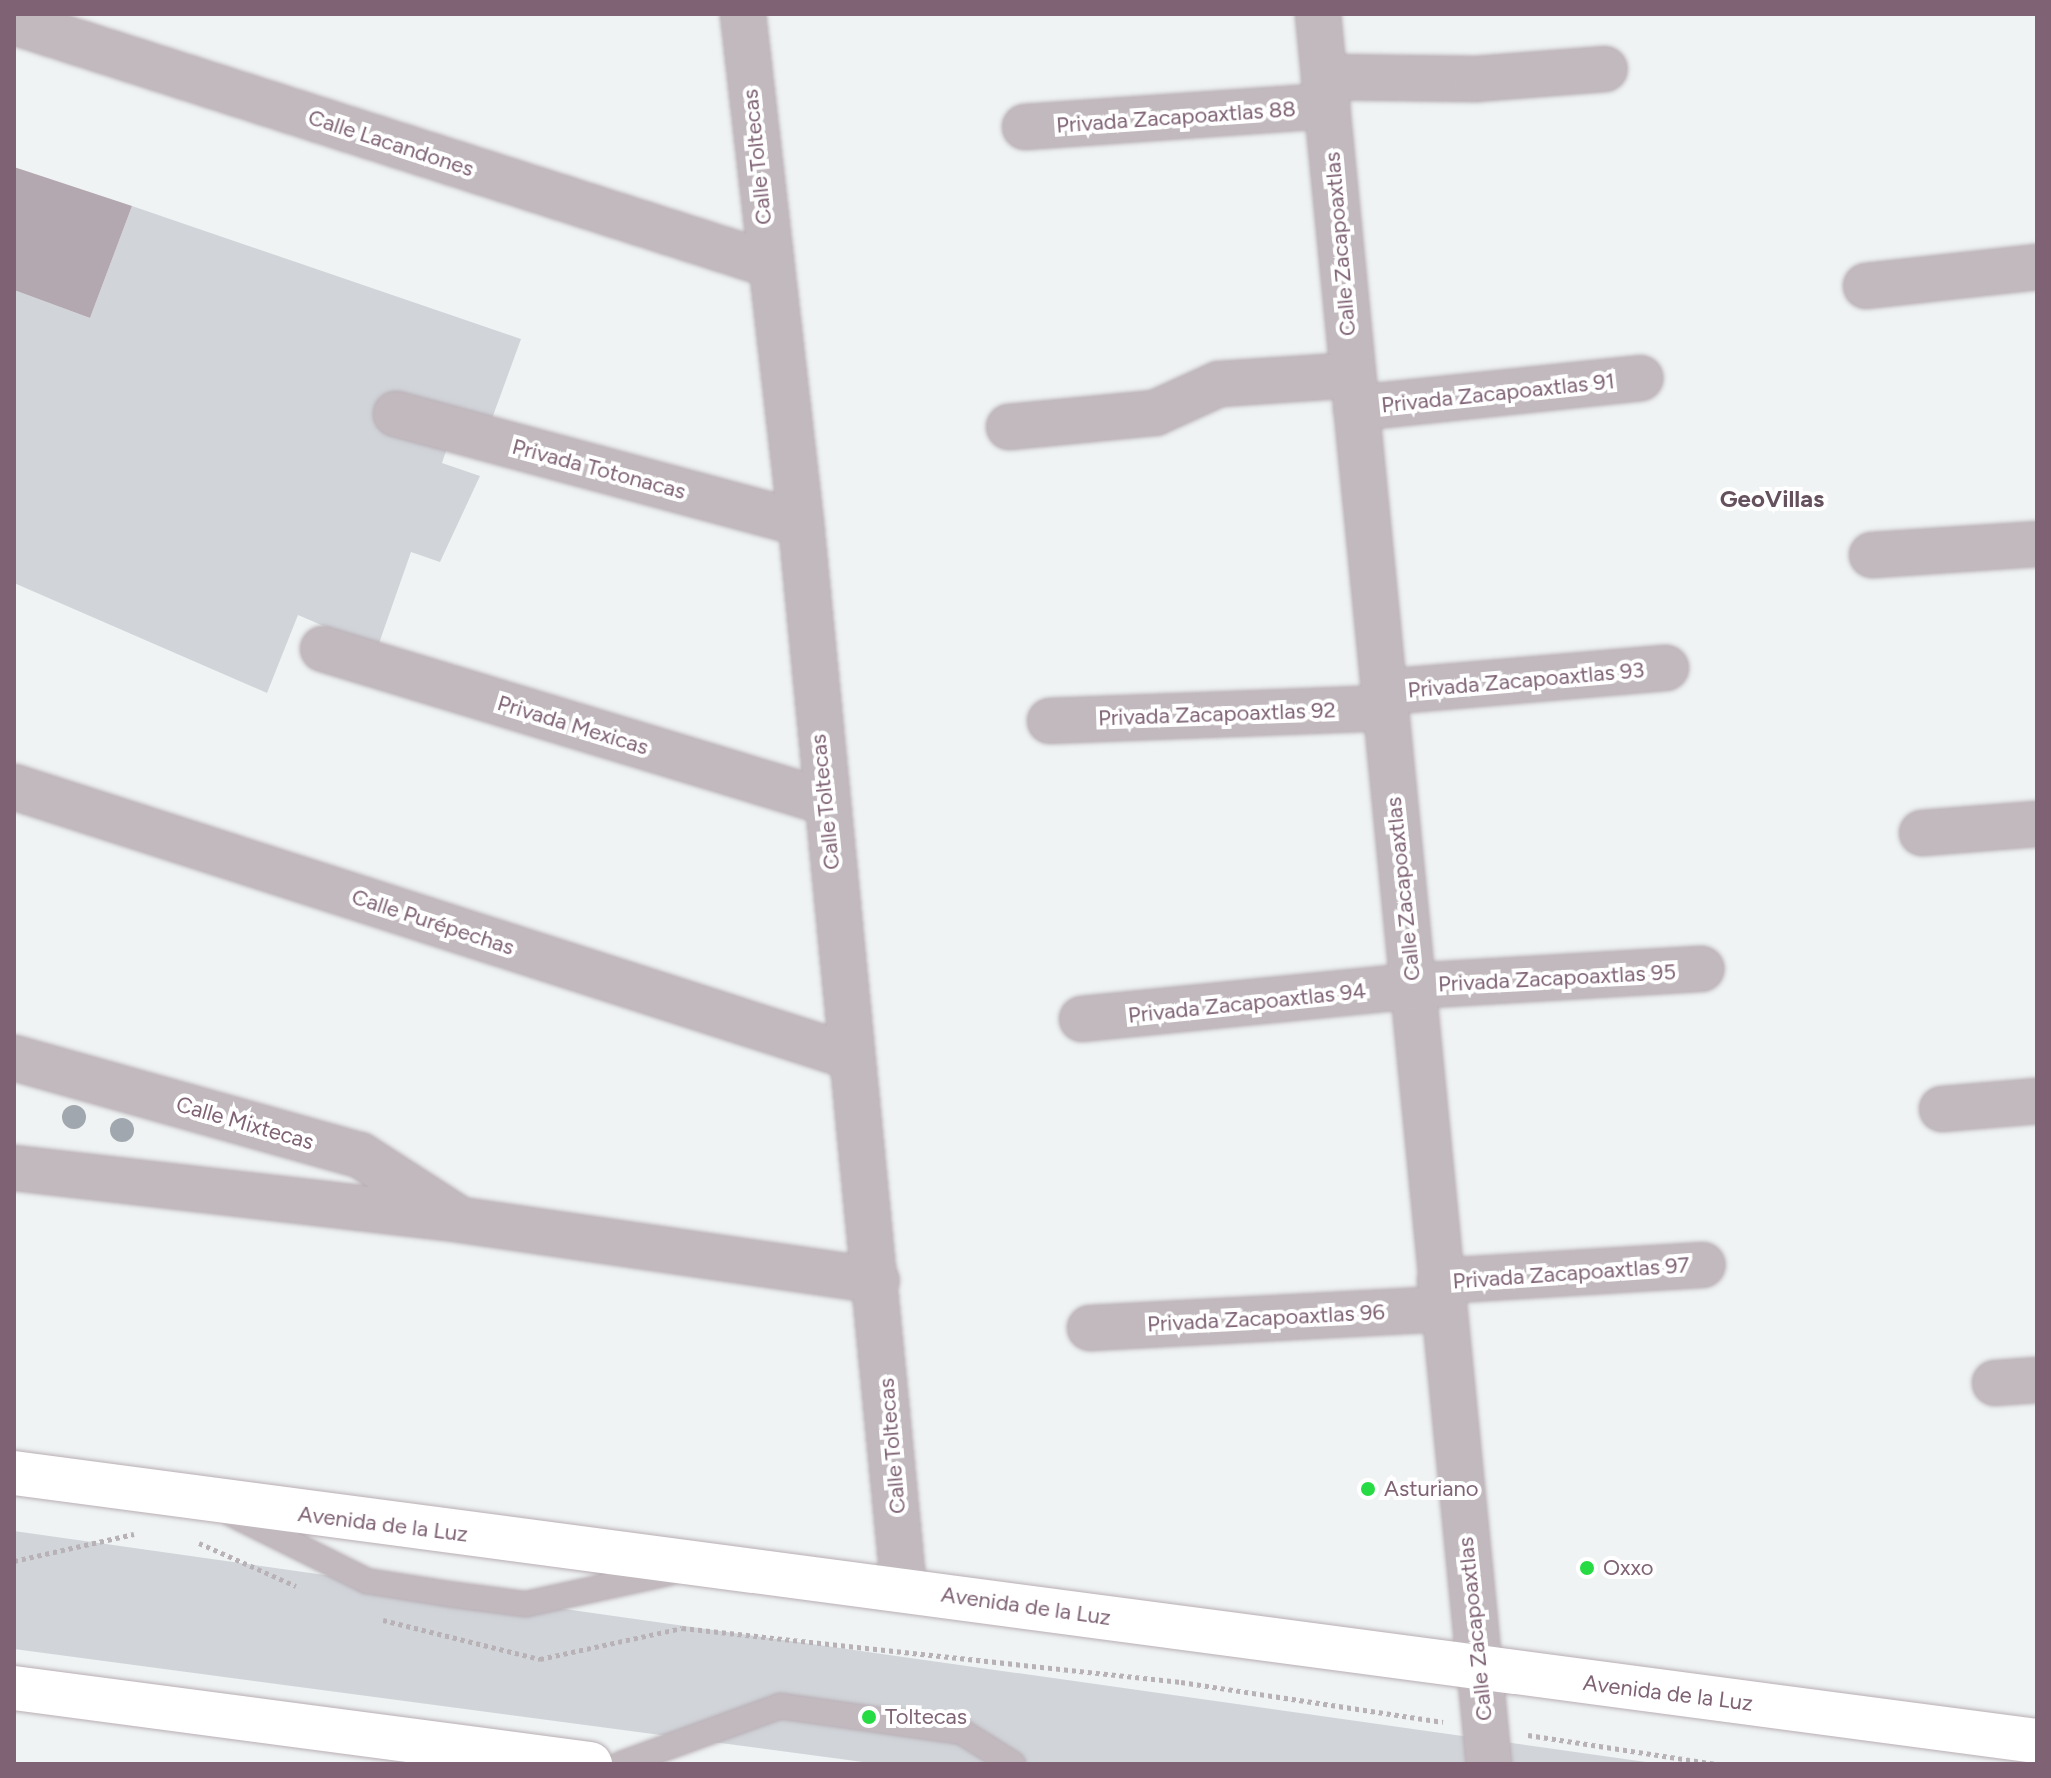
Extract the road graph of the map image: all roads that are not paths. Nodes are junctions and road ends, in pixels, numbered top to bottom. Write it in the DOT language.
graph roads {
  1 [pos="743,14"];
  2 [pos="1318,14"];
  3 [pos="14,22"];
  4 [pos="1605,69"];
  5 [pos="1326,91"];
  6 [pos="1025,127"];
  7 [pos="768,264"];
  8 [pos="2037,267"];
  9 [pos="1866,286"];
  10 [pos="1640,378"];
  11 [pos="1354,392"];
  12 [pos="396,414"];
  13 [pos="1009,427"];
  14 [pos="801,523"];
  15 [pos="2037,544"];
  16 [pos="1872,555"];
  17 [pos="323,649"];
  18 [pos="1666,668"];
  19 [pos="1385,700"];
  20 [pos="1050,721"];
  21 [pos="14,787"];
  22 [pos="823,801"];
  23 [pos="2037,824"];
  24 [pos="1922,833"];
  25 [pos="1702,969"];
  26 [pos="1413,986"];
  27 [pos="1082,1019"];
  28 [pos="852,1057"];
  29 [pos="14,1058"];
  30 [pos="2037,1101"];
  31 [pos="1942,1109"];
  32 [pos="14,1168"];
  33 [pos="461,1220"];
  34 [pos="1703,1265"];
  35 [pos="877,1281"];
  36 [pos="1441,1295"];
  37 [pos="1090,1328"];
  38 [pos="14,1473"];
  39 [pos="204,1501"];
  40 [pos="706,1565"];
  41 [pos="904,1590"];
  42 [pos="1479,1668"];
  43 [pos="14,1688"];
  44 [pos="2037,1741"];
  45 [pos="1487,1746"];
  46 [pos="590,1764"];
  47 [pos="621,1764"];
  48 [pos="1013,1764"];
  1 -- 7 [label="street, Calle Toltecas"];
  2 -- 5 [label="street, Calle Zacapoaxtlas"];
  3 -- 7 [label="street, Calle Lacandones"];
  4 -- 5 [label="street, Privada Zacapoaxtlas 88"];
  5 -- 6 [label="street, Privada Zacapoaxtlas 88"];
  5 -- 11 [label="street, Calle Zacapoaxtlas"];
  7 -- 14 [label="street, Calle Toltecas"];
  8 -- 9 [label="street"];
  10 -- 11 [label="street, Privada Zacapoaxtlas 91"];
  11 -- 13 [label="street, Privada Zacapoaxtlas 91"];
  11 -- 19 [label="street, Calle Zacapoaxtlas"];
  12 -- 14 [label="street, Privada Totonacas"];
  14 -- 22 [label="street, Calle Toltecas"];
  15 -- 16 [label="street"];
  17 -- 22 [label="street, Privada Mexicas"];
  18 -- 19 [label="street, Privada Zacapoaxtlas 93"];
  19 -- 20 [label="street, Privada Zacapoaxtlas 92"];
  19 -- 26 [label="street, Calle Zacapoaxtlas"];
  21 -- 28 [label="street, Calle Purépechas"];
  22 -- 28 [label="street, Calle Toltecas"];
  23 -- 24 [label="street"];
  25 -- 26 [label="street, Privada Zacapoaxtlas 95"];
  26 -- 27 [label="street, Privada Zacapoaxtlas 94"];
  26 -- 36 [label="street, Calle Zacapoaxtlas"];
  28 -- 35 [label="street, Calle Toltecas"];
  29 -- 33 [label="street, Calle Mixtecas"];
  30 -- 31 [label="street"];
  32 -- 33 [label="street, Calle Mixtecas"];
  33 -- 35 [label="street, Calle Mixtecas"];
  34 -- 36 [label="street, Privada Zacapoaxtlas 97"];
  35 -- 41 [label="street, Calle Toltecas"];
  36 -- 37 [label="street, Privada Zacapoaxtlas 96"];
  36 -- 42 [label="street, Calle Zacapoaxtlas"];
  38 -- 39 [label="main road, Avenida de la Luz"];
  39 -- 40 [label="main road, Avenida de la Luz"];
  39 -- 40 [label="lane"];
  40 -- 41 [label="main road, Avenida de la Luz"];
  41 -- 42 [label="main road, Avenida de la Luz"];
  42 -- 44 [label="main road, Avenida de la Luz"];
  42 -- 45 [label="street, Calle Zacapoaxtlas"];
  43 -- 46 [label="main road"];
  47 -- 48 [label="lane"];
}
